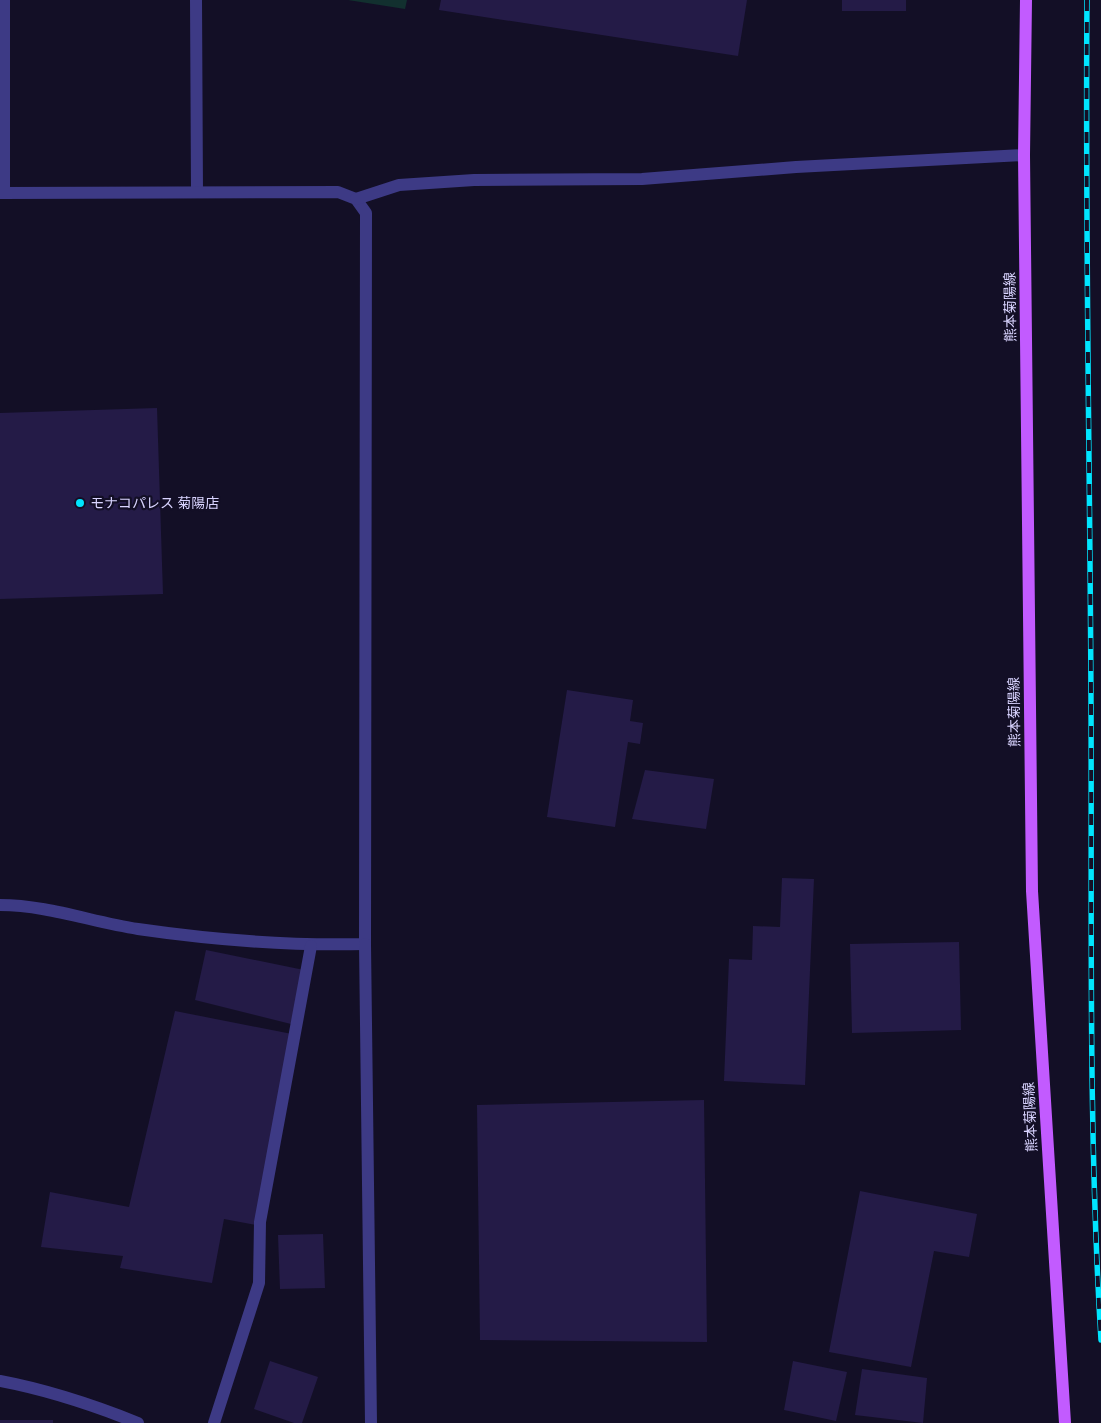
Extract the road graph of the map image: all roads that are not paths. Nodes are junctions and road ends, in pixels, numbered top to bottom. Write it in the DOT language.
graph roads {
  1 [pos="4,0"];
  2 [pos="196,0"];
  3 [pos="1026,0"];
  4 [pos="1024,155"];
  5 [pos="197,192"];
  6 [pos="2,193"];
  7 [pos="356,199"];
  8 [pos="0,905"];
  9 [pos="365,944"];
  10 [pos="311,946"];
  11 [pos="0,1380"];
  12 [pos="138,1423"];
  13 [pos="214,1423"];
  14 [pos="370,1423"];
  15 [pos="1064,1423"];
  1 -- 6 [label="street"];
  2 -- 5 [label="street"];
  3 -- 4 [label="main road, 熊本菊陽線"];
  4 -- 7 [label="street"];
  4 -- 15 [label="main road, 熊本菊陽線"];
  5 -- 6 [label="street"];
  5 -- 7 [label="street"];
  7 -- 9 [label="street"];
  8 -- 10 [label="street"];
  9 -- 10 [label="street"];
  9 -- 14 [label="street"];
  10 -- 13 [label="street"];
  11 -- 12 [label="street"];
}
